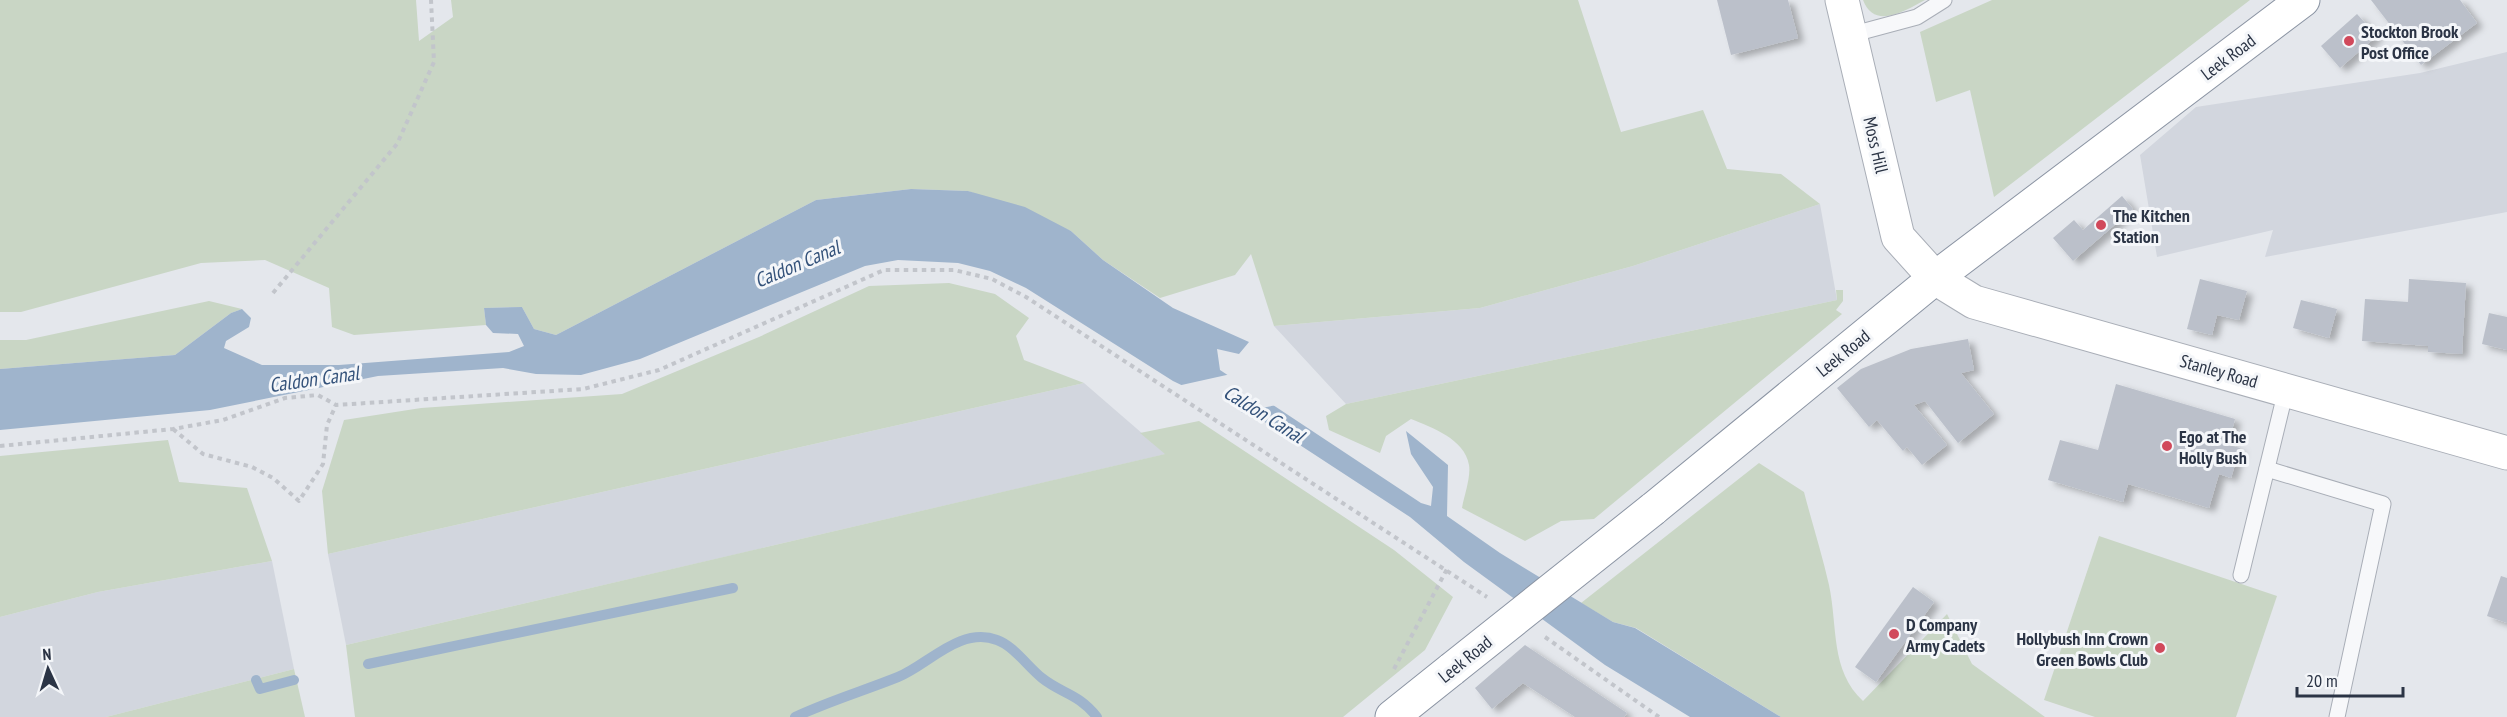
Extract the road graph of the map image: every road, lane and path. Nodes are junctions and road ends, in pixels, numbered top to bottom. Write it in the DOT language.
graph roads {
  1 [pos="431,0"];
  2 [pos="1842,0"];
  3 [pos="1944,0"];
  4 [pos="2303,0"];
  5 [pos="1850,35"];
  6 [pos="1935,278"];
  7 [pos="273,293"];
  8 [pos="2286,390"];
  9 [pos="336,405"];
  10 [pos="173,429"];
  11 [pos="0,446"];
  12 [pos="2507,453"];
  13 [pos="2267,469"];
  14 [pos="1447,569"];
  15 [pos="2241,575"];
  16 [pos="1495,602"];
  17 [pos="1544,636"];
  18 [pos="1390,677"];
  19 [pos="1392,717"];
  20 [pos="1659,717"];
  21 [pos="2337,717"];
  1 -- 7 [label="path"];
  2 -- 5 [label="main road, Moss Hill"];
  3 -- 5 [label="lane"];
  4 -- 6 [label="main road, Leek Road"];
  5 -- 6 [label="main road, Moss Hill"];
  6 -- 8 [label="main road, Stanley Road"];
  6 -- 19 [label="main road, Leek Road, bridge"];
  8 -- 12 [label="main road, Stanley Road"];
  8 -- 13 [label="lane"];
  9 -- 10 [label="path"];
  9 -- 10 [label="path"];
  9 -- 14 [label="path"];
  10 -- 11 [label="path"];
  13 -- 15 [label="lane"];
  13 -- 21 [label="lane"];
  14 -- 16 [label="path"];
  14 -- 18 [label="path"];
  17 -- 20 [label="path"];
}
